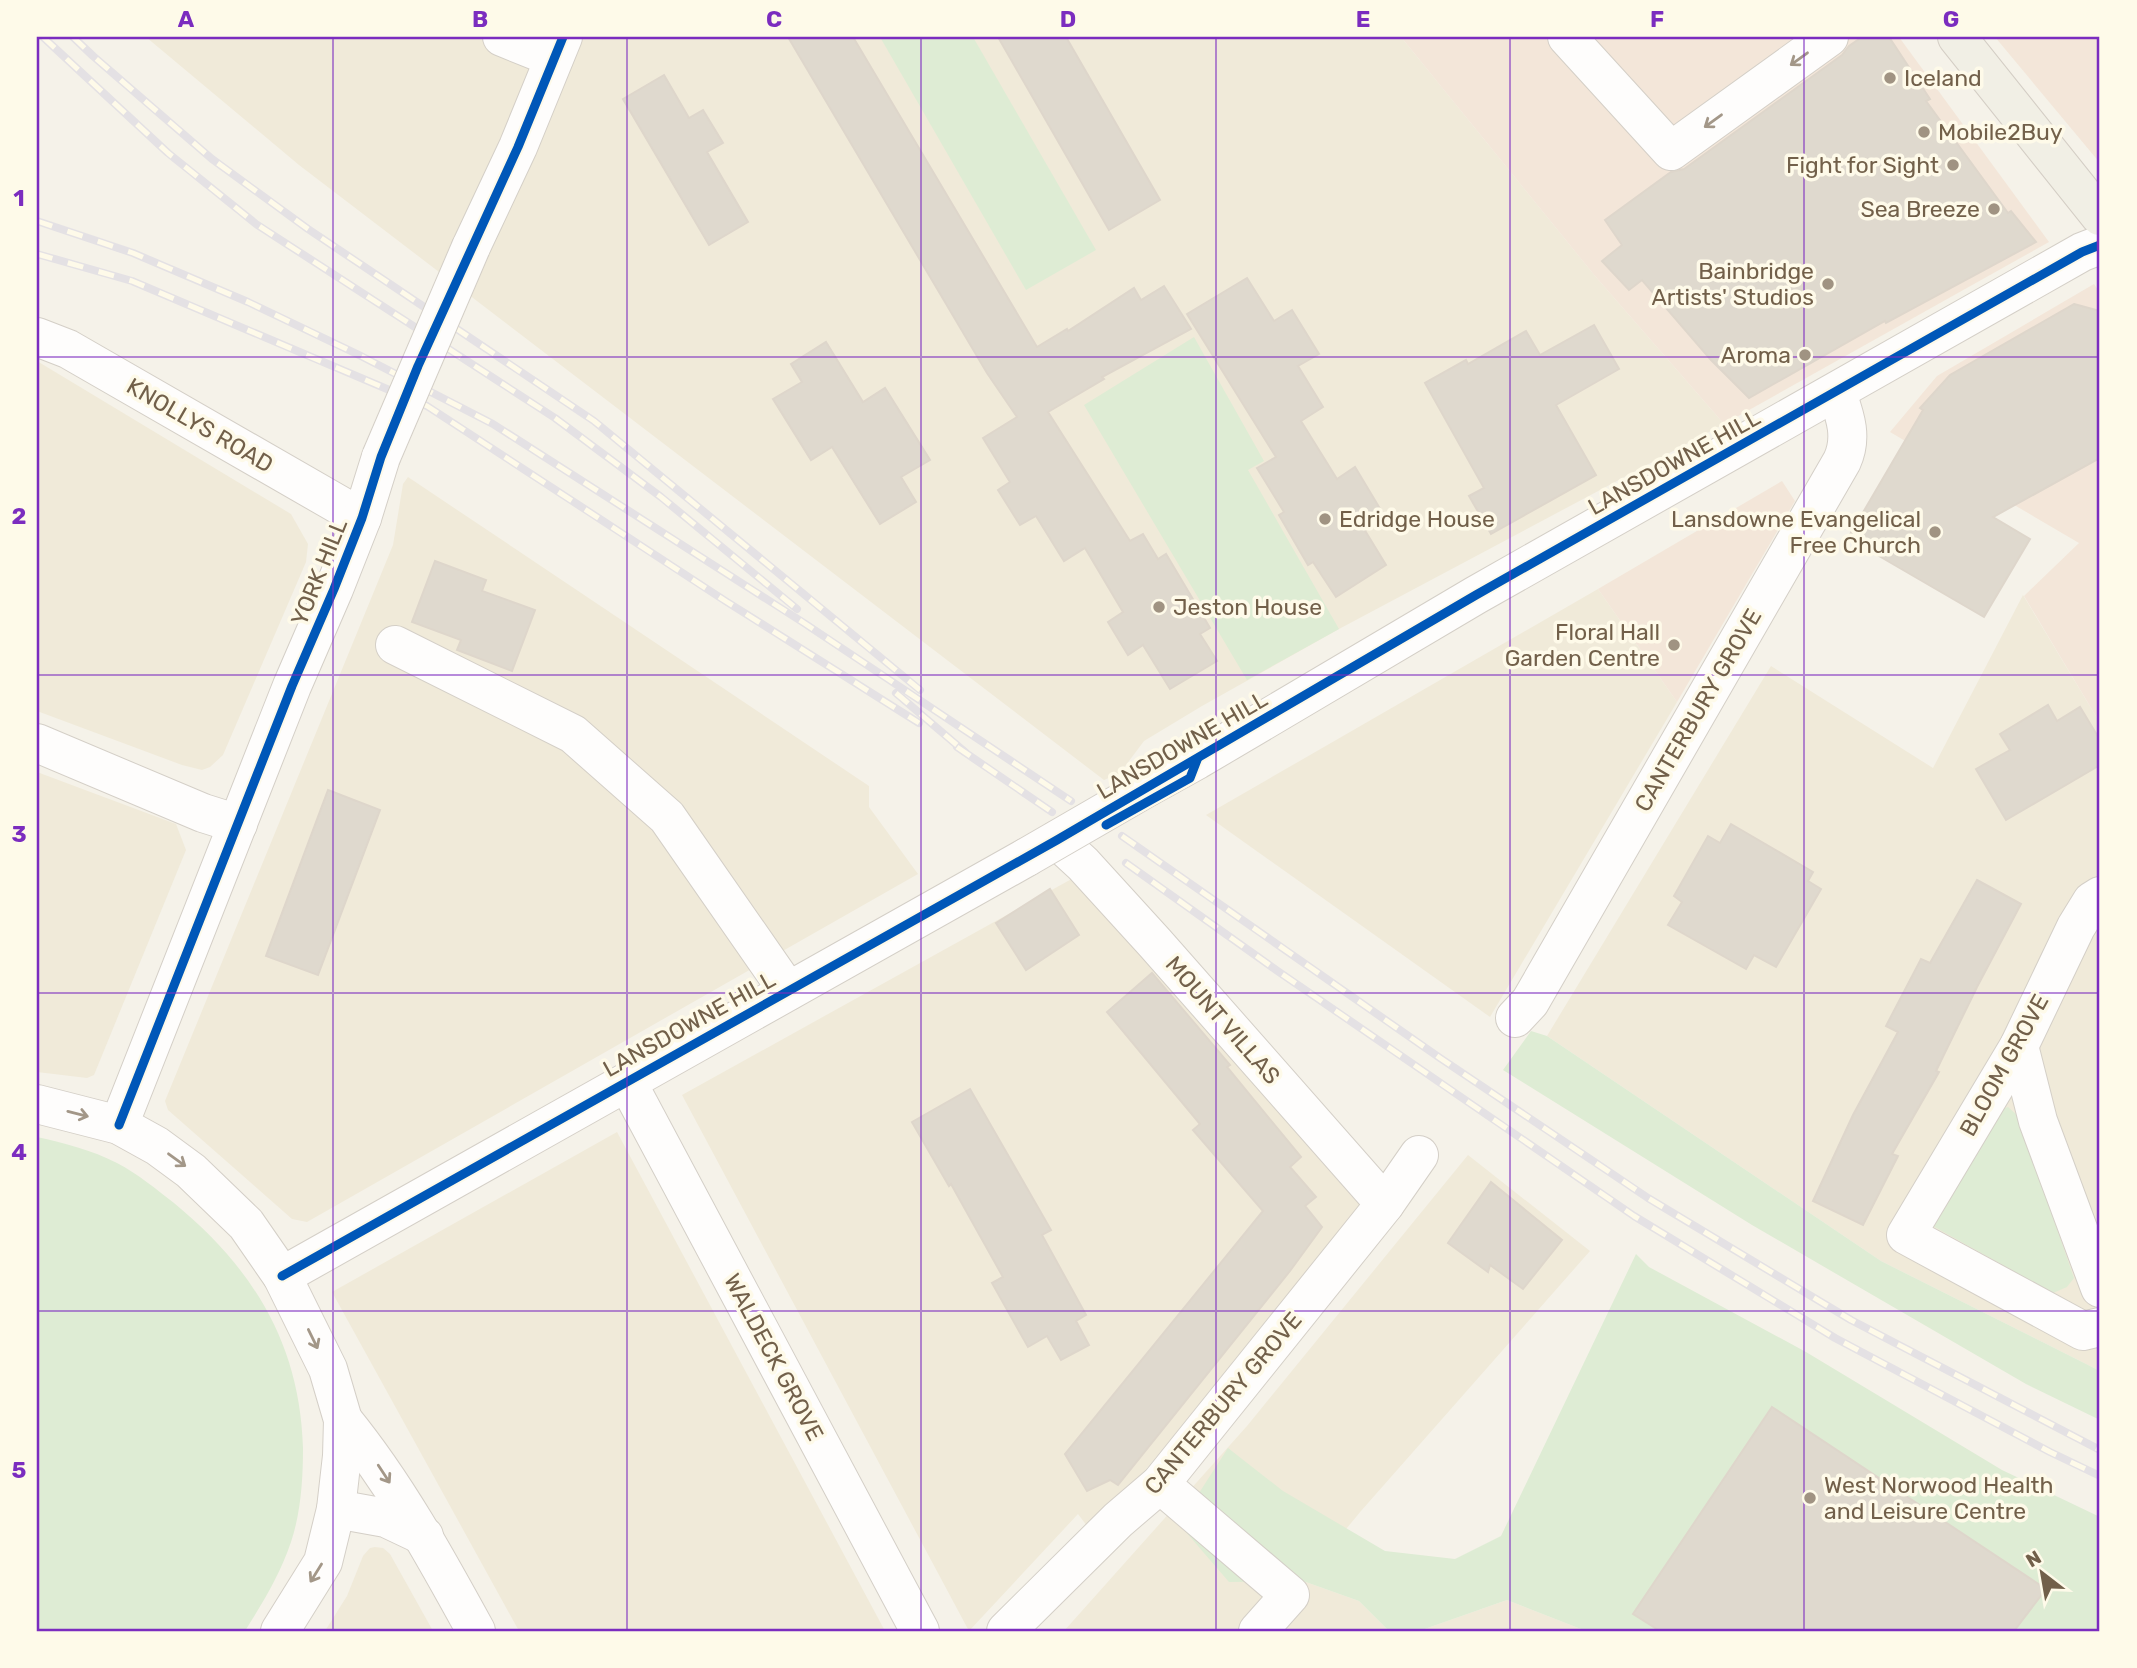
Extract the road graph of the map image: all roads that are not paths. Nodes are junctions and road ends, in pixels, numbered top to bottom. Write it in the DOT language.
graph roads {
  1 [pos="502,37"];
  2 [pos="1567,37"];
  3 [pos="1829,37"];
  4 [pos="1957,37"];
  5 [pos="559,47"];
  6 [pos="2100,215"];
  7 [pos="2100,245"];
  8 [pos="37,337"];
  9 [pos="1837,393"];
  10 [pos="362,518"];
  11 [pos="395,645"];
  12 [pos="37,743"];
  13 [pos="238,824"];
  14 [pos="1056,854"];
  15 [pos="2100,896"];
  16 [pos="788,991"];
  17 [pos="1516,1018"];
  18 [pos="2019,1046"];
  19 [pos="627,1082"];
  20 [pos="37,1104"];
  21 [pos="119,1125"];
  22 [pos="1419,1155"];
  23 [pos="1385,1205"];
  24 [pos="282,1276"];
  25 [pos="2100,1289"];
  26 [pos="2100,1327"];
  27 [pos="343,1420"];
  28 [pos="1160,1484"];
  29 [pos="336,1509"];
  30 [pos="424,1536"];
  31 [pos="280,1631"];
  32 [pos="476,1631"];
  33 [pos="920,1631"];
  34 [pos="1006,1631"];
  35 [pos="1258,1631"];
  1 -- 5 [label="street"];
  3 -- 2 [label="street, one-way"];
  4 -- 6 [label="main road"];
  5 -- 10 [label="street, YORK HILL, bridge"];
  7 -- 9 [label="street, LANSDOWNE HILL"];
  8 -- 10 [label="street, KNOLLYS ROAD"];
  9 -- 14 [label="street, LANSDOWNE HILL, bridge"];
  9 -- 17 [label="street, CANTERBURY GROVE"];
  10 -- 13 [label="street, YORK HILL"];
  11 -- 16 [label="street"];
  12 -- 13 [label="street"];
  13 -- 21 [label="street, YORK HILL"];
  14 -- 16 [label="street, LANSDOWNE HILL"];
  14 -- 23 [label="street, MOUNT VILLAS"];
  15 -- 18 [label="street, BLOOM GROVE"];
  16 -- 19 [label="street, LANSDOWNE HILL"];
  18 -- 25 [label="street"];
  18 -- 26 [label="street, BLOOM GROVE"];
  19 -- 24 [label="street, LANSDOWNE HILL"];
  19 -- 33 [label="street, WALDECK GROVE"];
  20 -- 21 [label="street, one-way"];
  21 -- 24 [label="street, one-way"];
  22 -- 23 [label="street, CANTERBURY GROVE"];
  23 -- 28 [label="street, CANTERBURY GROVE"];
  24 -- 27 [label="street, one-way"];
  27 -- 29 [label="street"];
  27 -- 30 [label="street, one-way"];
  28 -- 34 [label="street, CANTERBURY GROVE"];
  28 -- 35 [label="street"];
  29 -- 30 [label="street"];
  29 -- 31 [label="street, one-way"];
  30 -- 32 [label="street"];
}
